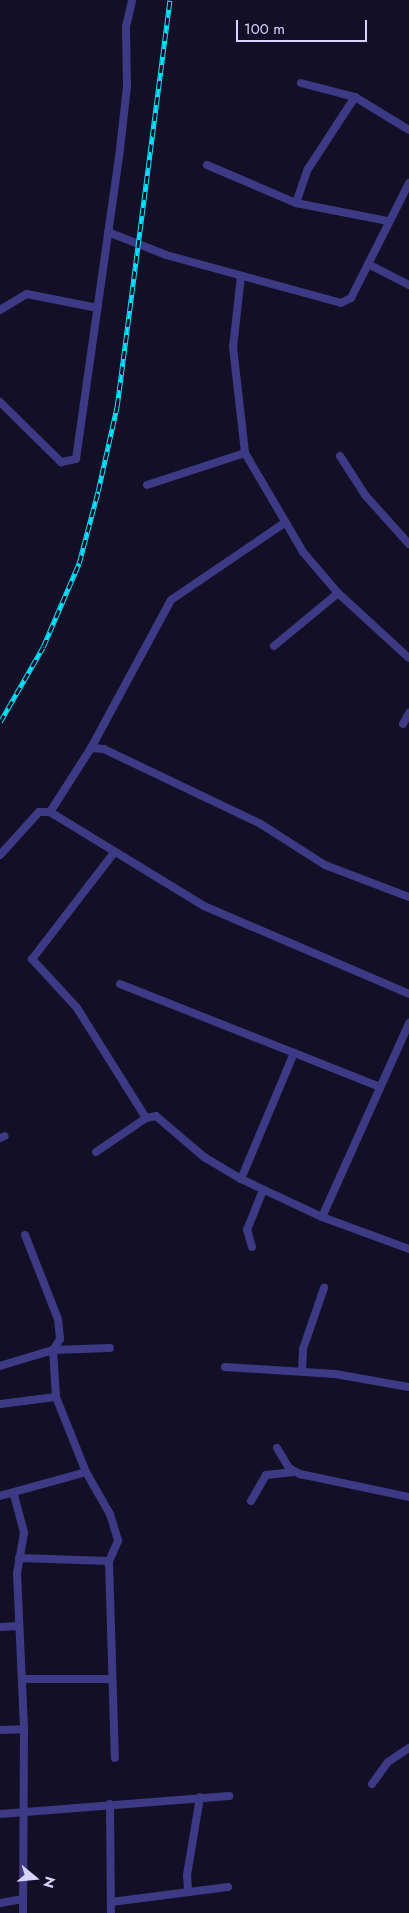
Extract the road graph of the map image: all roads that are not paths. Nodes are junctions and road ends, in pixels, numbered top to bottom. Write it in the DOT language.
graph roads {
  1 [pos="132,0"];
  2 [pos="301,83"];
  3 [pos="355,97"];
  4 [pos="409,130"];
  5 [pos="207,165"];
  6 [pos="409,183"];
  7 [pos="296,203"];
  8 [pos="388,221"];
  9 [pos="108,232"];
  10 [pos="368,264"];
  11 [pos="241,276"];
  12 [pos="409,285"];
  13 [pos="98,308"];
  14 [pos="0,310"];
  15 [pos="0,402"];
  16 [pos="245,452"];
  17 [pos="340,456"];
  18 [pos="147,485"];
  19 [pos="283,524"];
  20 [pos="409,544"];
  21 [pos="338,593"];
  22 [pos="274,646"];
  23 [pos="409,658"];
  24 [pos="409,713"];
  25 [pos="403,724"];
  26 [pos="91,748"];
  27 [pos="50,812"];
  28 [pos="113,854"];
  29 [pos="0,855"];
  30 [pos="409,897"];
  31 [pos="120,984"];
  32 [pos="409,994"];
  33 [pos="409,1023"];
  34 [pos="294,1053"];
  35 [pos="377,1086"];
  36 [pos="146,1118"];
  37 [pos="96,1152"];
  38 [pos="241,1179"];
  39 [pos="263,1190"];
  40 [pos="322,1218"];
  41 [pos="26,1235"];
  42 [pos="408,1246"];
  43 [pos="252,1247"];
  44 [pos="324,1288"];
  45 [pos="110,1348"];
  46 [pos="53,1350"];
  47 [pos="0,1366"];
  48 [pos="225,1367"];
  49 [pos="302,1370"];
  50 [pos="409,1387"];
  51 [pos="56,1397"];
  52 [pos="0,1404"];
  53 [pos="277,1448"];
  54 [pos="86,1472"];
  55 [pos="294,1472"];
  56 [pos="14,1495"];
  57 [pos="0,1496"];
  58 [pos="409,1497"];
  59 [pos="251,1501"];
  60 [pos="19,1558"];
  61 [pos="109,1561"];
  62 [pos="19,1626"];
  63 [pos="0,1627"];
  64 [pos="22,1679"];
  65 [pos="112,1679"];
  66 [pos="24,1729"];
  67 [pos="0,1730"];
  68 [pos="409,1748"];
  69 [pos="115,1758"];
  70 [pos="372,1784"];
  71 [pos="229,1796"];
  72 [pos="200,1797"];
  73 [pos="110,1804"];
  74 [pos="22,1812"];
  75 [pos="0,1814"];
  76 [pos="228,1887"];
  77 [pos="188,1892"];
  78 [pos="23,1899"];
  79 [pos="111,1902"];
  80 [pos="0,1903"];
  81 [pos="23,1913"];
  82 [pos="111,1913"];
  1 -- 9 [label="street"];
  2 -- 3 [label="street"];
  3 -- 4 [label="street"];
  3 -- 7 [label="street"];
  5 -- 7 [label="street"];
  6 -- 8 [label="street"];
  7 -- 8 [label="street"];
  8 -- 10 [label="street"];
  9 -- 11 [label="street"];
  9 -- 13 [label="street"];
  10 -- 11 [label="street"];
  10 -- 12 [label="street"];
  11 -- 16 [label="street"];
  13 -- 14 [label="street"];
  13 -- 15 [label="street"];
  16 -- 18 [label="street"];
  16 -- 19 [label="street"];
  17 -- 20 [label="street"];
  19 -- 21 [label="street"];
  19 -- 26 [label="street"];
  21 -- 22 [label="street"];
  21 -- 23 [label="street"];
  24 -- 25 [label="street"];
  26 -- 27 [label="street"];
  26 -- 30 [label="street"];
  27 -- 28 [label="street"];
  27 -- 29 [label="street"];
  28 -- 32 [label="street"];
  28 -- 36 [label="street"];
  31 -- 34 [label="street"];
  33 -- 35 [label="street"];
  34 -- 35 [label="street"];
  34 -- 38 [label="street"];
  35 -- 40 [label="street"];
  36 -- 37 [label="street"];
  36 -- 38 [label="street"];
  38 -- 39 [label="street"];
  39 -- 40 [label="street"];
  39 -- 43 [label="street"];
  40 -- 42 [label="street"];
  41 -- 46 [label="street"];
  44 -- 49 [label="street"];
  45 -- 46 [label="street"];
  46 -- 47 [label="street"];
  46 -- 51 [label="street"];
  48 -- 49 [label="street"];
  49 -- 50 [label="street"];
  51 -- 52 [label="street"];
  51 -- 54 [label="street"];
  53 -- 55 [label="street"];
  54 -- 56 [label="street"];
  54 -- 61 [label="street"];
  55 -- 58 [label="street"];
  55 -- 59 [label="street"];
  56 -- 57 [label="street"];
  56 -- 60 [label="street"];
  60 -- 61 [label="street"];
  60 -- 62 [label="street"];
  61 -- 65 [label="street"];
  62 -- 63 [label="street"];
  62 -- 64 [label="street"];
  64 -- 65 [label="street"];
  64 -- 66 [label="street"];
  65 -- 69 [label="street"];
  66 -- 67 [label="street"];
  66 -- 74 [label="street"];
  68 -- 70 [label="street"];
  71 -- 72 [label="street"];
  72 -- 73 [label="street"];
  72 -- 77 [label="street"];
  73 -- 74 [label="street"];
  73 -- 79 [label="street"];
  74 -- 75 [label="street"];
  74 -- 78 [label="street"];
  76 -- 77 [label="street"];
  77 -- 79 [label="street"];
  78 -- 80 [label="street"];
  78 -- 81 [label="street"];
  79 -- 82 [label="street"];
}
